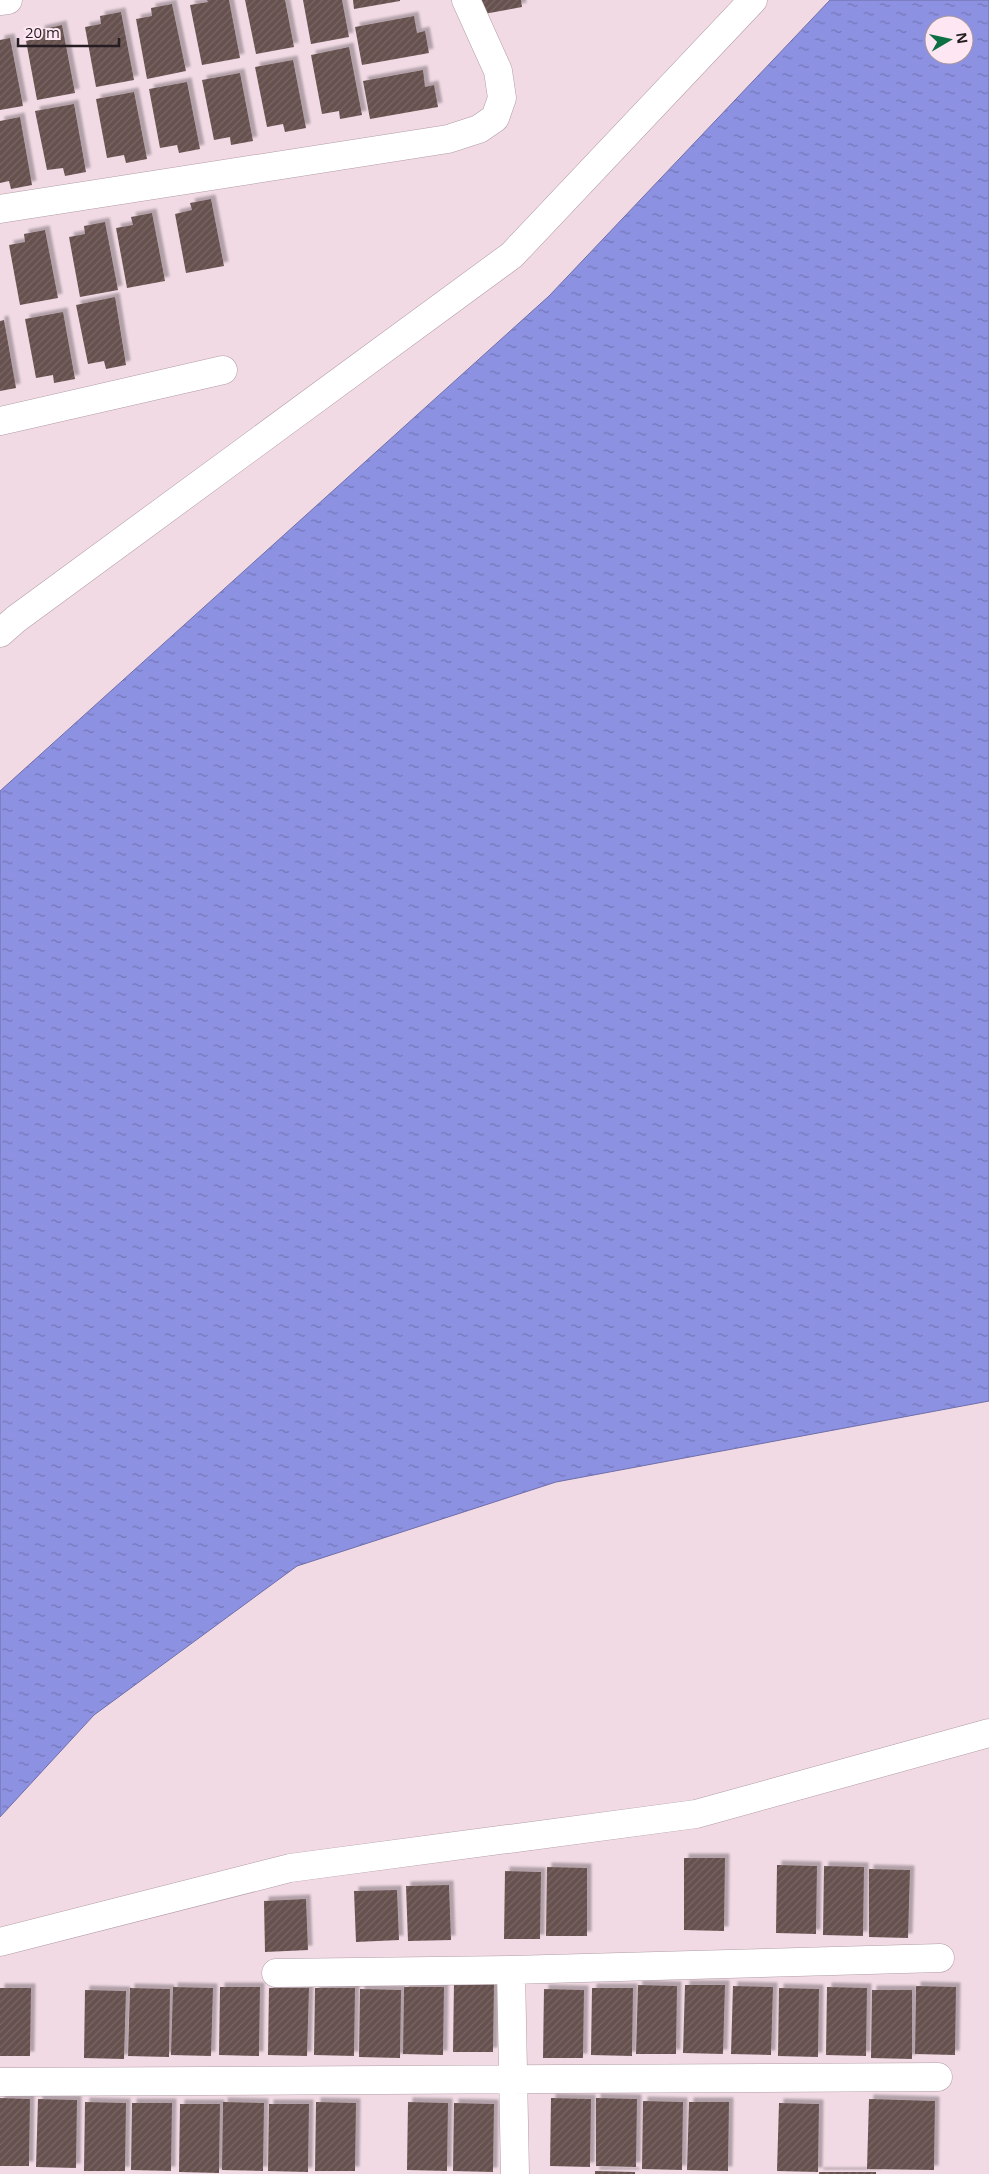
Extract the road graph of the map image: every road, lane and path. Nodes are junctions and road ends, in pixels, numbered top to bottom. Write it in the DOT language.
graph roads {
  1 [pos="8,0"];
  2 [pos="466,0"];
  3 [pos="753,0"];
  4 [pos="0,1"];
  5 [pos="0,209"];
  6 [pos="223,370"];
  7 [pos="0,421"];
  8 [pos="0,633"];
  9 [pos="989,1733"];
  10 [pos="0,1942"];
  11 [pos="940,1958"];
  12 [pos="511,1970"];
  13 [pos="276,1974"];
  14 [pos="938,2077"];
  15 [pos="514,2081"];
  16 [pos="0,2082"];
  17 [pos="515,2174"];
  1 -- 4 [label="street"];
  2 -- 5 [label="street"];
  3 -- 8 [label="street"];
  6 -- 7 [label="street"];
  9 -- 10 [label="street"];
  11 -- 12 [label="street"];
  12 -- 13 [label="street"];
  12 -- 15 [label="street"];
  14 -- 15 [label="street"];
  15 -- 16 [label="street"];
  15 -- 17 [label="street"];
}
